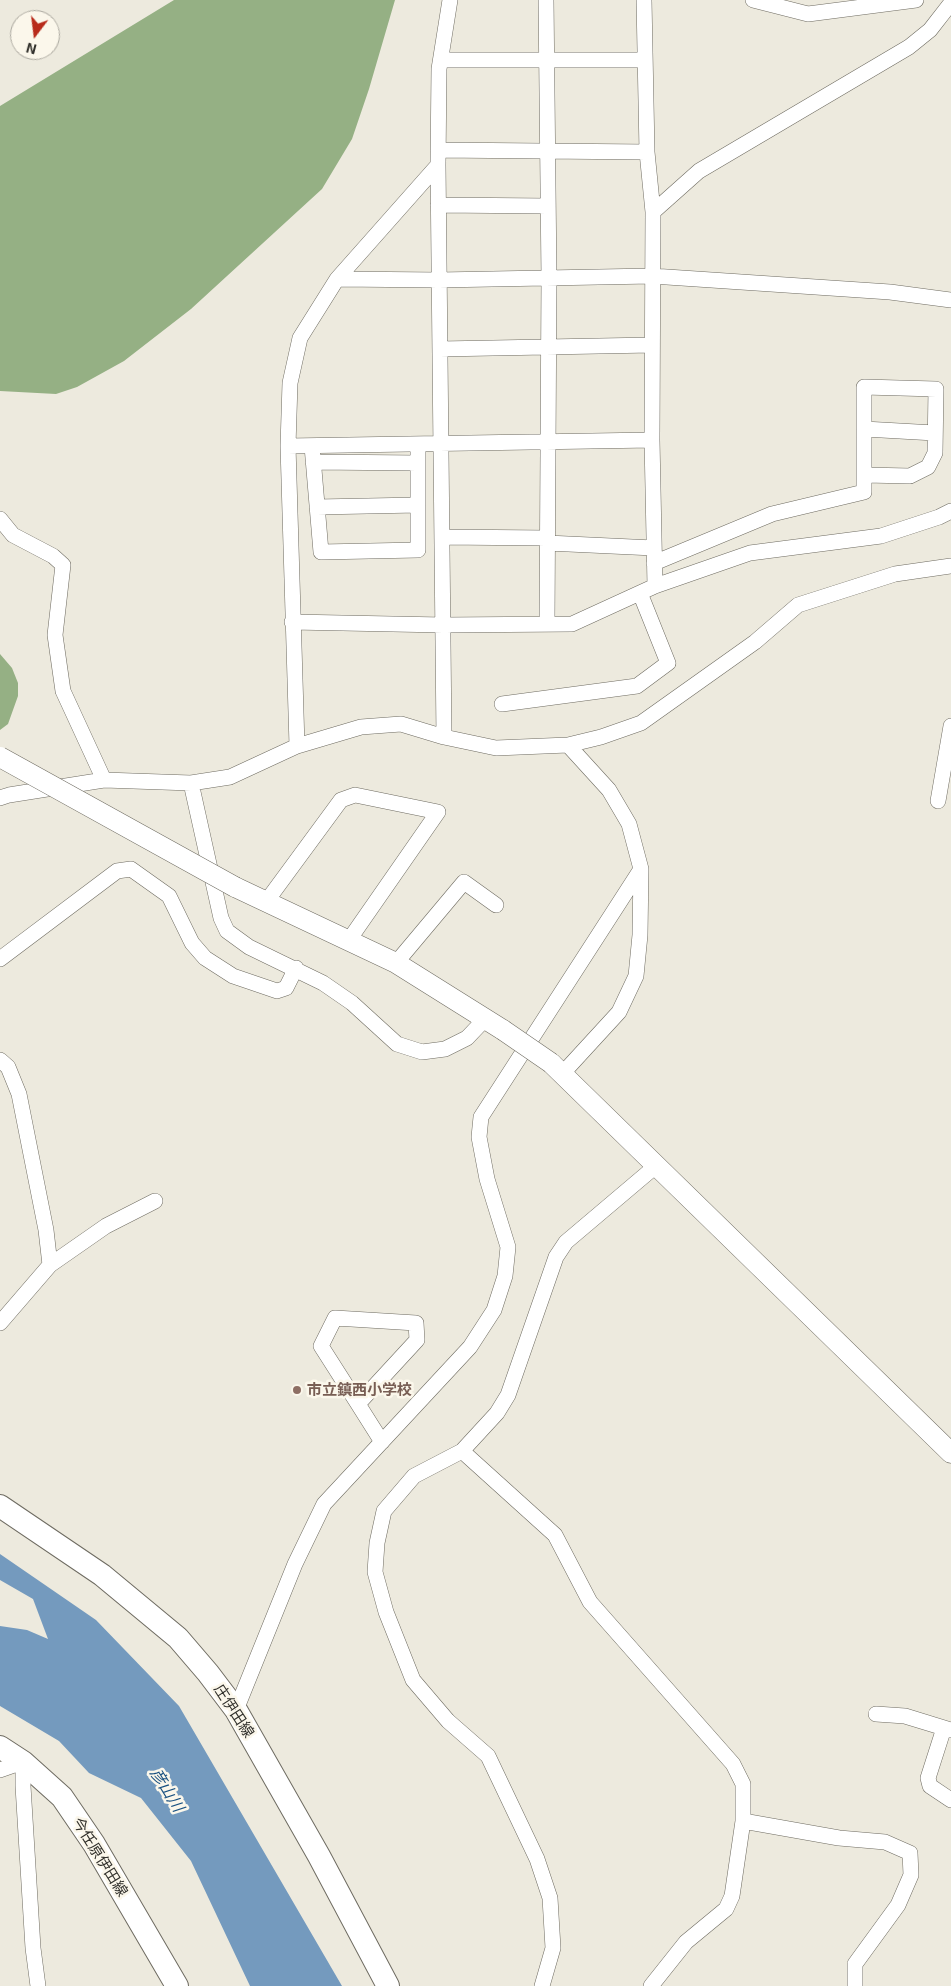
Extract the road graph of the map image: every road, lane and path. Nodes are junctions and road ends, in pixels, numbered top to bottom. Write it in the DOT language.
graph roads {
  1 [pos="450,0"];
  2 [pos="546,0"];
  3 [pos="644,0"];
  4 [pos="753,0"];
  5 [pos="916,0"];
  6 [pos="951,3"];
  7 [pos="546,59"];
  8 [pos="441,60"];
  9 [pos="645,60"];
  10 [pos="547,152"];
  11 [pos="647,152"];
  12 [pos="438,157"];
  13 [pos="438,205"];
  14 [pos="548,206"];
  15 [pos="653,212"];
  16 [pos="652,276"];
  17 [pos="550,278"];
  18 [pos="337,279"];
  19 [pos="439,280"];
  20 [pos="951,300"];
  21 [pos="652,345"];
  22 [pos="549,346"];
  23 [pos="440,349"];
  24 [pos="864,429"];
  25 [pos="935,433"];
  26 [pos="652,440"];
  27 [pos="548,442"];
  28 [pos="418,444"];
  29 [pos="440,444"];
  30 [pos="288,446"];
  31 [pos="312,446"];
  32 [pos="313,462"];
  33 [pos="418,462"];
  34 [pos="865,475"];
  35 [pos="418,505"];
  36 [pos="317,506"];
  37 [pos="951,511"];
  38 [pos="0,518"];
  39 [pos="442,537"];
  40 [pos="547,540"];
  41 [pos="654,555"];
  42 [pos="951,566"];
  43 [pos="655,586"];
  44 [pos="640,593"];
  45 [pos="292,622"];
  46 [pos="547,624"];
  47 [pos="443,625"];
  48 [pos="502,704"];
  49 [pos="951,726"];
  50 [pos="444,736"];
  51 [pos="568,745"];
  52 [pos="297,746"];
  53 [pos="949,752"];
  54 [pos="0,757"];
  55 [pos="104,780"];
  56 [pos="192,783"];
  57 [pos="0,798"];
  58 [pos="938,801"];
  59 [pos="641,869"];
  60 [pos="266,902"];
  61 [pos="496,905"];
  62 [pos="349,940"];
  63 [pos="0,959"];
  64 [pos="396,963"];
  65 [pos="296,968"];
  66 [pos="486,1018"];
  67 [pos="0,1060"];
  68 [pos="557,1068"];
  69 [pos="657,1166"];
  70 [pos="155,1201"];
  71 [pos="50,1265"];
  72 [pos="0,1323"];
  73 [pos="358,1404"];
  74 [pos="382,1442"];
  75 [pos="462,1451"];
  76 [pos="951,1452"];
  77 [pos="0,1506"];
  78 [pos="236,1710"];
  79 [pos="876,1714"];
  80 [pos="947,1729"];
  81 [pos="0,1747"];
  82 [pos="23,1762"];
  83 [pos="0,1770"];
  84 [pos="951,1800"];
  85 [pos="743,1821"];
  86 [pos="38,1986"];
  87 [pos="177,1986"];
  88 [pos="388,1986"];
  89 [pos="542,1986"];
  90 [pos="651,1986"];
  91 [pos="855,1986"];
  1 -- 8 [label="street"];
  2 -- 7 [label="street"];
  3 -- 9 [label="street"];
  4 -- 5 [label="street"];
  6 -- 15 [label="street"];
  7 -- 8 [label="street"];
  7 -- 9 [label="street"];
  7 -- 10 [label="street"];
  8 -- 12 [label="street"];
  9 -- 11 [label="street"];
  10 -- 11 [label="street"];
  10 -- 12 [label="street"];
  10 -- 14 [label="street"];
  11 -- 15 [label="street"];
  12 -- 13 [label="street"];
  12 -- 18 [label="street"];
  13 -- 14 [label="street"];
  13 -- 19 [label="street"];
  14 -- 17 [label="street"];
  15 -- 16 [label="street"];
  16 -- 17 [label="street"];
  16 -- 20 [label="street"];
  16 -- 21 [label="street"];
  17 -- 19 [label="street"];
  17 -- 22 [label="street"];
  18 -- 19 [label="street"];
  18 -- 30 [label="street"];
  19 -- 23 [label="street"];
  21 -- 22 [label="street"];
  21 -- 26 [label="street"];
  22 -- 23 [label="street"];
  22 -- 27 [label="street"];
  23 -- 29 [label="street"];
  24 -- 25 [label="street"];
  24 -- 25 [label="street"];
  24 -- 34 [label="street"];
  25 -- 34 [label="street"];
  26 -- 27 [label="street"];
  26 -- 41 [label="street"];
  27 -- 29 [label="street"];
  27 -- 40 [label="street"];
  28 -- 29 [label="street"];
  28 -- 31 [label="street"];
  28 -- 33 [label="street"];
  29 -- 39 [label="street"];
  30 -- 31 [label="street"];
  30 -- 45 [label="street"];
  31 -- 32 [label="street"];
  32 -- 33 [label="street"];
  32 -- 36 [label="street"];
  33 -- 35 [label="street"];
  34 -- 41 [label="street"];
  35 -- 36 [label="street"];
  35 -- 36 [label="street"];
  37 -- 43 [label="street"];
  38 -- 55 [label="street"];
  39 -- 40 [label="street"];
  39 -- 47 [label="street"];
  40 -- 41 [label="street"];
  40 -- 46 [label="street"];
  41 -- 43 [label="street"];
  42 -- 51 [label="street"];
  43 -- 44 [label="street"];
  44 -- 46 [label="street"];
  44 -- 48 [label="street"];
  45 -- 47 [label="street"];
  45 -- 52 [label="street"];
  46 -- 47 [label="street"];
  47 -- 50 [label="street"];
  49 -- 53 [label="street"];
  50 -- 51 [label="street"];
  50 -- 52 [label="street"];
  51 -- 59 [label="street"];
  52 -- 56 [label="street"];
  53 -- 58 [label="street"];
  54 -- 60 [label="street, bridge"];
  55 -- 56 [label="street"];
  55 -- 57 [label="street"];
  56 -- 65 [label="street"];
  59 -- 68 [label="street"];
  59 -- 74 [label="street"];
  60 -- 62 [label="street"];
  60 -- 62 [label="street"];
  61 -- 64 [label="street"];
  62 -- 64 [label="street"];
  63 -- 65 [label="street"];
  64 -- 66 [label="street"];
  65 -- 66 [label="street"];
  66 -- 68 [label="street, bridge"];
  67 -- 71 [label="street"];
  68 -- 69 [label="street"];
  69 -- 75 [label="street"];
  69 -- 76 [label="street"];
  70 -- 71 [label="street"];
  71 -- 72 [label="street"];
  73 -- 73 [label="street"];
  73 -- 74 [label="street"];
  74 -- 78 [label="street"];
  75 -- 85 [label="street"];
  75 -- 89 [label="street"];
  77 -- 78 [label="main road, 庄伊田線"];
  78 -- 88 [label="main road, 庄伊田線"];
  79 -- 80 [label="street"];
  80 -- 84 [label="street"];
  81 -- 82 [label="main road, 今任原伊田線"];
  82 -- 83 [label="street"];
  82 -- 86 [label="street"];
  82 -- 87 [label="main road, 今任原伊田線"];
  85 -- 90 [label="street"];
  85 -- 91 [label="street"];
}
